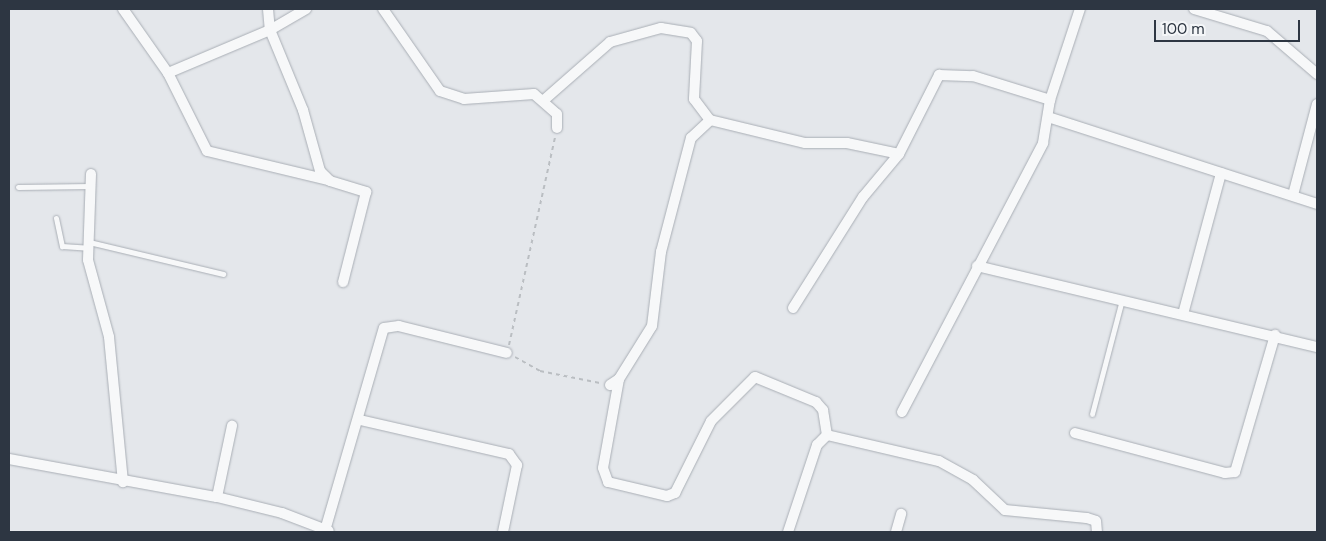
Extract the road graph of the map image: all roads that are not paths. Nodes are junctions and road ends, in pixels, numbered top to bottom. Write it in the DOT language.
graph roads {
  1 [pos="122,9"];
  2 [pos="268,9"];
  3 [pos="306,9"];
  4 [pos="383,9"];
  5 [pos="1080,9"];
  6 [pos="1194,9"];
  7 [pos="270,30"];
  8 [pos="168,73"];
  9 [pos="1317,74"];
  10 [pos="544,100"];
  11 [pos="1050,100"];
  12 [pos="1317,104"];
  13 [pos="1048,117"];
  14 [pos="710,120"];
  15 [pos="557,128"];
  16 [pos="899,154"];
  17 [pos="1221,173"];
  18 [pos="90,174"];
  19 [pos="330,181"];
  20 [pos="91,186"];
  21 [pos="18,187"];
  22 [pos="1293,195"];
  23 [pos="1317,204"];
  24 [pos="56,218"];
  25 [pos="89,245"];
  26 [pos="977,266"];
  27 [pos="223,274"];
  28 [pos="343,282"];
  29 [pos="1122,300"];
  30 [pos="793,308"];
  31 [pos="1184,314"];
  32 [pos="1275,335"];
  33 [pos="1317,347"];
  34 [pos="507,353"];
  35 [pos="619,379"];
  36 [pos="610,385"];
  37 [pos="902,412"];
  38 [pos="1092,414"];
  39 [pos="360,420"];
  40 [pos="232,426"];
  41 [pos="1075,433"];
  42 [pos="826,435"];
  43 [pos="9,459"];
  44 [pos="123,482"];
  45 [pos="217,497"];
  46 [pos="901,514"];
  47 [pos="328,529"];
  48 [pos="503,532"];
  49 [pos="788,532"];
  50 [pos="896,532"];
  51 [pos="1097,532"];
  1 -- 8 [label="street"];
  2 -- 7 [label="street"];
  3 -- 7 [label="street"];
  4 -- 10 [label="street"];
  5 -- 11 [label="street"];
  6 -- 9 [label="street"];
  7 -- 8 [label="street"];
  7 -- 19 [label="street"];
  8 -- 19 [label="street"];
  10 -- 14 [label="street"];
  10 -- 15 [label="street"];
  11 -- 13 [label="street"];
  11 -- 16 [label="street"];
  12 -- 22 [label="street"];
  13 -- 17 [label="street"];
  13 -- 26 [label="street"];
  14 -- 16 [label="street"];
  14 -- 35 [label="street"];
  16 -- 30 [label="street"];
  17 -- 22 [label="street"];
  17 -- 31 [label="street"];
  18 -- 20 [label="street"];
  19 -- 28 [label="street"];
  20 -- 21 [label="lane"];
  20 -- 25 [label="street"];
  22 -- 23 [label="street"];
  24 -- 25 [label="lane"];
  25 -- 27 [label="lane"];
  25 -- 44 [label="street"];
  26 -- 29 [label="street"];
  26 -- 37 [label="street"];
  29 -- 31 [label="street"];
  29 -- 38 [label="lane"];
  31 -- 32 [label="street"];
  32 -- 33 [label="street"];
  32 -- 41 [label="street"];
  34 -- 39 [label="street"];
  35 -- 36 [label="street"];
  35 -- 42 [label="street"];
  39 -- 47 [label="street"];
  39 -- 48 [label="street"];
  40 -- 45 [label="street"];
  42 -- 49 [label="street"];
  42 -- 51 [label="street"];
  43 -- 44 [label="street"];
  44 -- 45 [label="street"];
  45 -- 47 [label="street"];
  46 -- 50 [label="street"];
}
